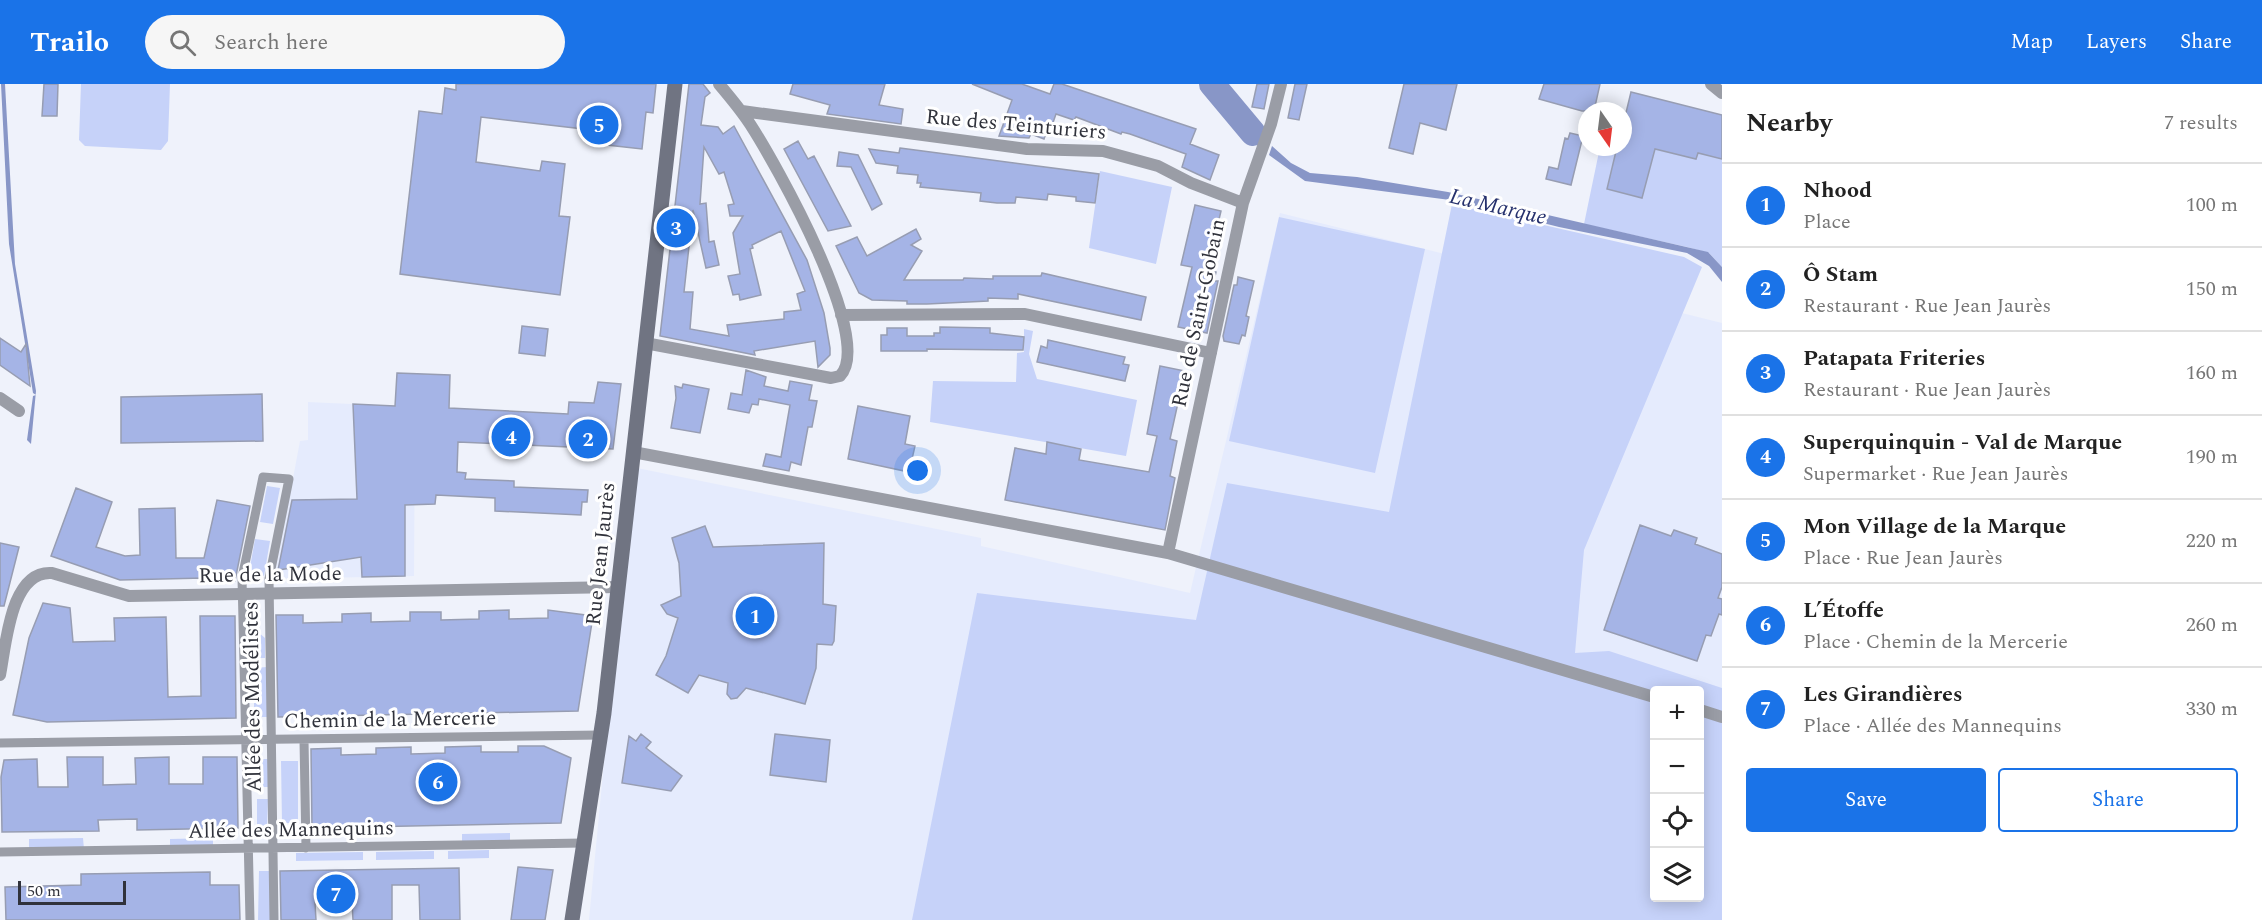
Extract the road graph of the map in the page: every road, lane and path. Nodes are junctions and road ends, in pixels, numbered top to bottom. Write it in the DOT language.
graph roads {
  1 [pos="675,84"];
  2 [pos="719,84"];
  3 [pos="1281,84"];
  4 [pos="1711,84"];
  5 [pos="1722,93"];
  6 [pos="742,111"];
  7 [pos="1243,203"];
  8 [pos="841,315"];
  9 [pos="645,343"];
  10 [pos="1211,353"];
  11 [pos="0,398"];
  12 [pos="18,411"];
  13 [pos="633,452"];
  14 [pos="1168,553"];
  15 [pos="618,587"];
  16 [pos="269,594"];
  17 [pos="243,595"];
  18 [pos="0,675"];
  19 [pos="1650,696"];
  20 [pos="1704,711"];
  21 [pos="1722,717"];
  22 [pos="601,735"];
  23 [pos="246,740"];
  24 [pos="271,740"];
  25 [pos="304,740"];
  26 [pos="0,743"];
  27 [pos="583,843"];
  28 [pos="306,848"];
  29 [pos="249,849"];
  30 [pos="273,849"];
  31 [pos="0,852"];
  32 [pos="250,920"];
  33 [pos="274,920"];
  34 [pos="572,920"];
  1 -- 9 [label="main road, Rue Jean Jaurès"];
  2 -- 6 [label="street"];
  3 -- 7 [label="street, Rue de Saint-Gobain"];
  4 -- 5 [label="street"];
  6 -- 7 [label="street, Rue des Teinturiers"];
  6 -- 8 [label="street"];
  7 -- 10 [label="street, Rue de Saint-Gobain"];
  8 -- 9 [label="street"];
  8 -- 10 [label="street"];
  9 -- 13 [label="main road, Rue Jean Jaurès"];
  10 -- 14 [label="street, Rue de Saint-Gobain"];
  11 -- 12 [label="street"];
  13 -- 14 [label="street"];
  13 -- 15 [label="main road, Rue Jean Jaurès"];
  14 -- 19 [label="street"];
  15 -- 16 [label="street, Rue de la Mode"];
  15 -- 22 [label="main road, Rue Jean Jaurès"];
  16 -- 17 [label="street, Rue de la Mode"];
  16 -- 17 [label="street, Allée des Modélistes"];
  16 -- 24 [label="street, Allée des Modélistes"];
  17 -- 18 [label="street, Rue de la Mode"];
  17 -- 23 [label="street, Allée des Modélistes"];
  20 -- 21 [label="street"];
  22 -- 25 [label="street, Chemin de la Mercerie"];
  22 -- 27 [label="main road, Rue Jean Jaurès"];
  23 -- 24 [label="street, Chemin de la Mercerie"];
  23 -- 26 [label="street, Chemin de la Mercerie"];
  23 -- 29 [label="street, Allée des Modélistes"];
  24 -- 25 [label="street, Chemin de la Mercerie"];
  24 -- 30 [label="street, Allée des Modélistes"];
  25 -- 28 [label="street"];
  27 -- 28 [label="street, Allée des Mannequins"];
  27 -- 34 [label="main road, Rue Jean Jaurès"];
  28 -- 30 [label="street, Allée des Mannequins"];
  29 -- 30 [label="street, Allée des Mannequins"];
  29 -- 31 [label="street, Allée des Mannequins"];
  29 -- 32 [label="street, Allée des Modélistes"];
  30 -- 33 [label="street, Allée des Modélistes"];
}
